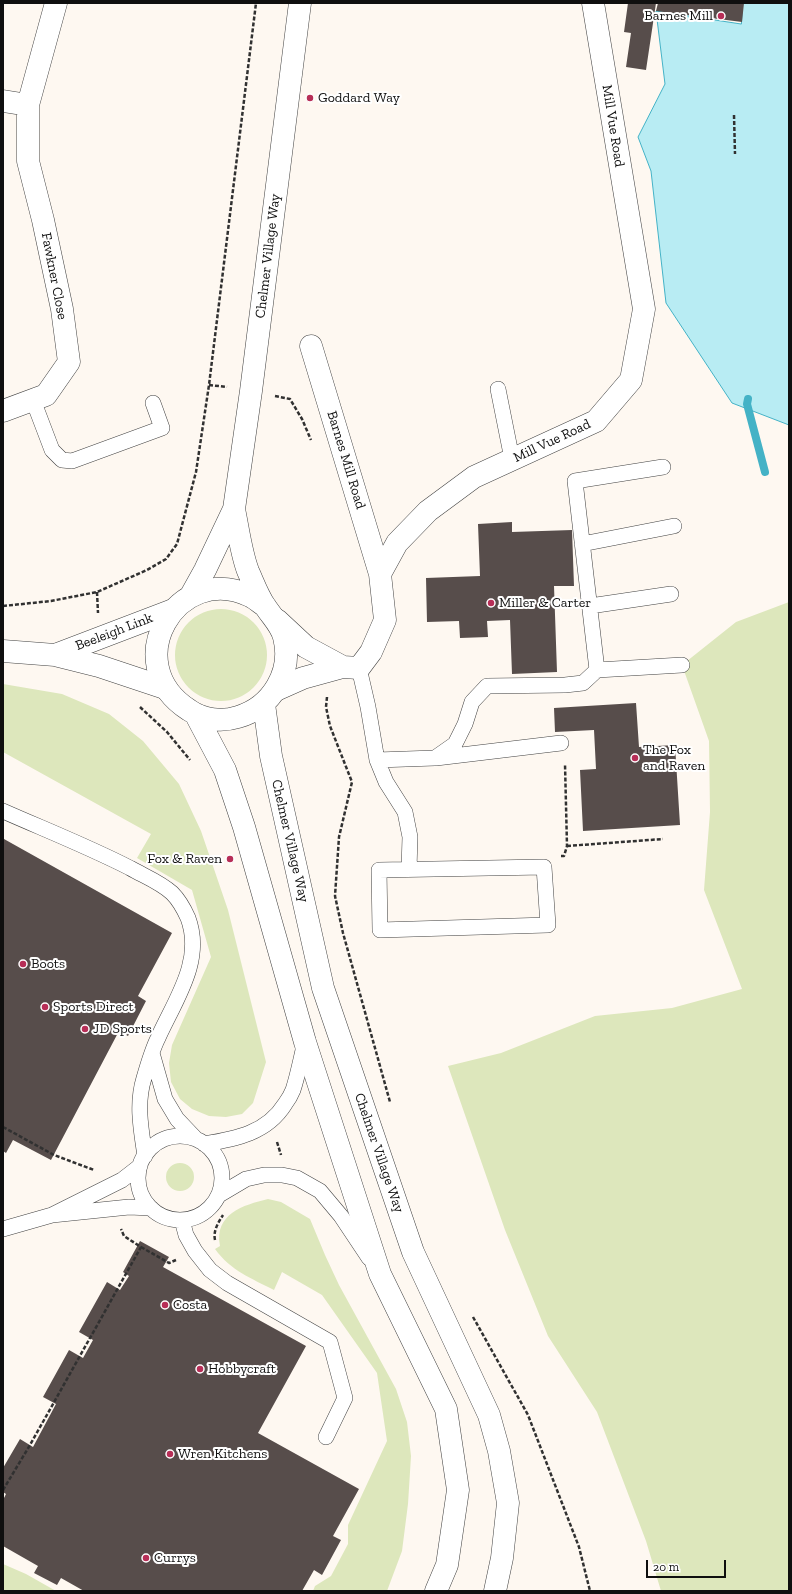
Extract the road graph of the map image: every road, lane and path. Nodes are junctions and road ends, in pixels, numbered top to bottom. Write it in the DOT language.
graph roads {
  1 [pos="56,3"];
  2 [pos="256,3"];
  3 [pos="300,3"];
  4 [pos="593,3"];
  5 [pos="3,101"];
  6 [pos="28,105"];
  7 [pos="734,115"];
  8 [pos="734,154"];
  9 [pos="311,346"];
  10 [pos="498,389"];
  11 [pos="271,395"];
  12 [pos="33,400"];
  13 [pos="153,403"];
  14 [pos="3,411"];
  15 [pos="312,441"];
  16 [pos="512,460"];
  17 [pos="663,467"];
  18 [pos="234,509"];
  19 [pos="674,526"];
  20 [pos="582,544"];
  21 [pos="380,574"];
  22 [pos="97,592"];
  23 [pos="671,594"];
  24 [pos="182,604"];
  25 [pos="3,606"];
  26 [pos="590,606"];
  27 [pos="271,613"];
  28 [pos="98,638"];
  29 [pos="3,652"];
  30 [pos="55,654"];
  31 [pos="682,664"];
  32 [pos="351,668"];
  33 [pos="597,670"];
  34 [pos="165,688"];
  35 [pos="270,697"];
  36 [pos="136,704"];
  37 [pos="196,715"];
  38 [pos="561,743"];
  39 [pos="435,758"];
  40 [pos="377,760"];
  41 [pos="192,763"];
  42 [pos="3,811"];
  43 [pos="663,840"];
  44 [pos="567,846"];
  45 [pos="544,867"];
  46 [pos="409,869"];
  47 [pos="305,1042"];
  48 [pos="152,1053"];
  49 [pos="392,1109"];
  50 [pos="3,1127"];
  51 [pos="200,1141"];
  52 [pos="142,1161"];
  53 [pos="107,1188"];
  54 [pos="219,1195"];
  55 [pos="151,1208"];
  56 [pos="114,1209"];
  57 [pos="52,1215"];
  58 [pos="182,1220"];
  59 [pos="3,1229"];
  60 [pos="380,1274"];
  61 [pos="470,1311"];
  62 [pos="326,1437"];
  63 [pos="3,1490"];
  64 [pos="436,1591"];
  65 [pos="495,1591"];
  66 [pos="590,1591"];
  1 -- 6 [label="street, Fawkner Close"];
  2 -- 22 [label="path"];
  3 -- 18 [label="street, Chelmer Village Way"];
  4 -- 16 [label="street, Mill Vue Road"];
  5 -- 6 [label="street"];
  6 -- 12 [label="street, Fawkner Close"];
  7 -- 8 [label="path"];
  9 -- 21 [label="street, Barnes Mill Road"];
  10 -- 16 [label="lane"];
  11 -- 15 [label="path"];
  12 -- 13 [label="lane"];
  12 -- 14 [label="street, Fawkner Close"];
  16 -- 21 [label="street, Mill Vue Road"];
  17 -- 20 [label="lane"];
  18 -- 24 [label="street, Chelmer Village Way"];
  18 -- 27 [label="street, Chelmer Village Way"];
  19 -- 20 [label="lane"];
  20 -- 26 [label="lane"];
  21 -- 32 [label="street"];
  22 -- 25 [label="path"];
  22 -- 28 [label="path"];
  23 -- 26 [label="lane"];
  24 -- 27 [label="street"];
  24 -- 28 [label="street, Beeleigh Link"];
  24 -- 34 [label="street, Chelmer Village Way"];
  26 -- 33 [label="lane"];
  27 -- 32 [label="street"];
  27 -- 35 [label="street, Chelmer Village Way"];
  28 -- 30 [label="street, Beeleigh Link"];
  29 -- 30 [label="street, Beeleigh Link"];
  30 -- 34 [label="street, Beeleigh Link"];
  31 -- 33 [label="lane"];
  32 -- 35 [label="street"];
  32 -- 40 [label="lane"];
  32 -- 49 [label="path"];
  33 -- 39 [label="lane"];
  34 -- 37 [label="street, Chelmer Village Way"];
  35 -- 37 [label="street, Chelmer Village Way"];
  35 -- 65 [label="street, Chelmer Village Way"];
  36 -- 41 [label="path"];
  37 -- 47 [label="street"];
  38 -- 39 [label="lane"];
  38 -- 44 [label="path"];
  39 -- 40 [label="lane"];
  40 -- 46 [label="lane"];
  42 -- 48 [label="lane"];
  43 -- 44 [label="path"];
  44 -- 45 [label="path"];
  45 -- 46 [label="lane"];
  45 -- 46 [label="lane"];
  47 -- 51 [label="lane"];
  47 -- 60 [label="street"];
  48 -- 51 [label="lane"];
  48 -- 52 [label="lane"];
  50 -- 53 [label="path"];
  51 -- 52 [label="lane"];
  51 -- 54 [label="lane"];
  52 -- 53 [label="lane"];
  52 -- 55 [label="lane"];
  53 -- 57 [label="lane"];
  54 -- 58 [label="lane"];
  54 -- 60 [label="lane"];
  55 -- 56 [label="lane"];
  55 -- 58 [label="lane"];
  56 -- 57 [label="lane"];
  56 -- 63 [label="path"];
  57 -- 59 [label="lane"];
  58 -- 62 [label="lane"];
  60 -- 64 [label="street"];
  61 -- 66 [label="path"];
}
